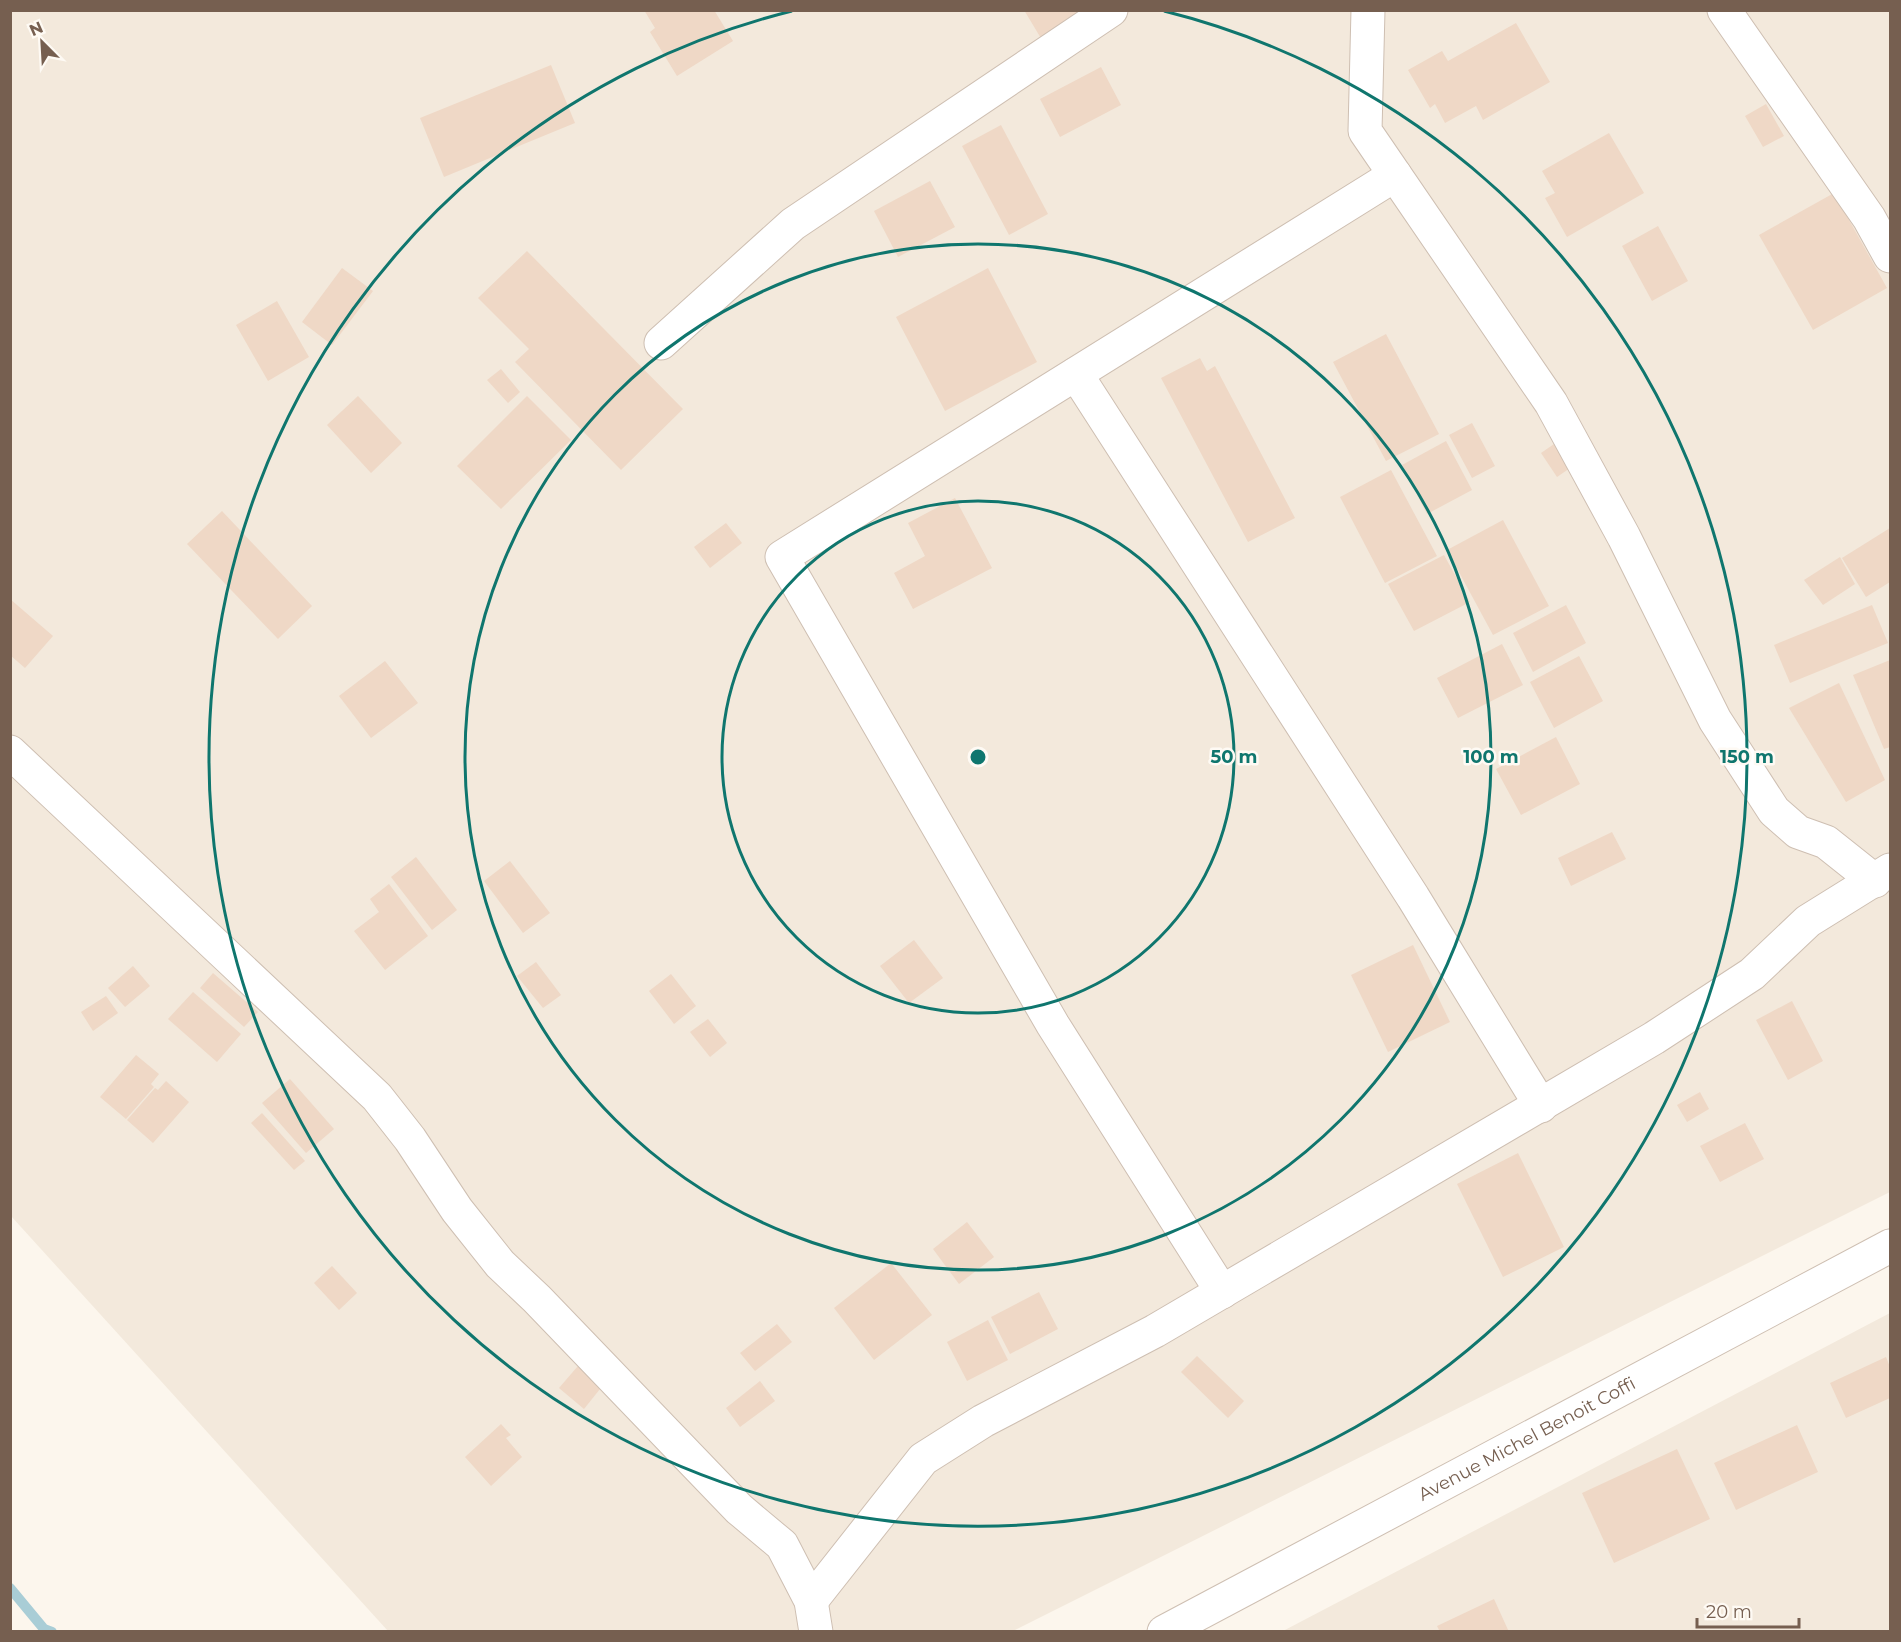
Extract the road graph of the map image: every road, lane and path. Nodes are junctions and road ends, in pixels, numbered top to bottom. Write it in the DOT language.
graph roads {
  1 [pos="1111,10"];
  2 [pos="1368,10"];
  3 [pos="1724,10"];
  4 [pos="1395,175"];
  5 [pos="1890,256"];
  6 [pos="661,343"];
  7 [pos="1076,374"];
  8 [pos="10,752"];
  9 [pos="1883,876"];
  10 [pos="1541,1106"];
  11 [pos="1890,1246"];
  12 [pos="1222,1292"];
  13 [pos="813,1616"];
  14 [pos="1164,1632"];
  1 -- 6 [label="street"];
  2 -- 4 [label="street"];
  3 -- 5 [label="street"];
  4 -- 7 [label="street"];
  4 -- 9 [label="street"];
  7 -- 10 [label="street"];
  7 -- 12 [label="street"];
  8 -- 13 [label="street"];
  9 -- 10 [label="street"];
  10 -- 12 [label="street"];
  11 -- 14 [label="street, Avenue Michel Benoit Coffi"];
  12 -- 13 [label="street"];
}
